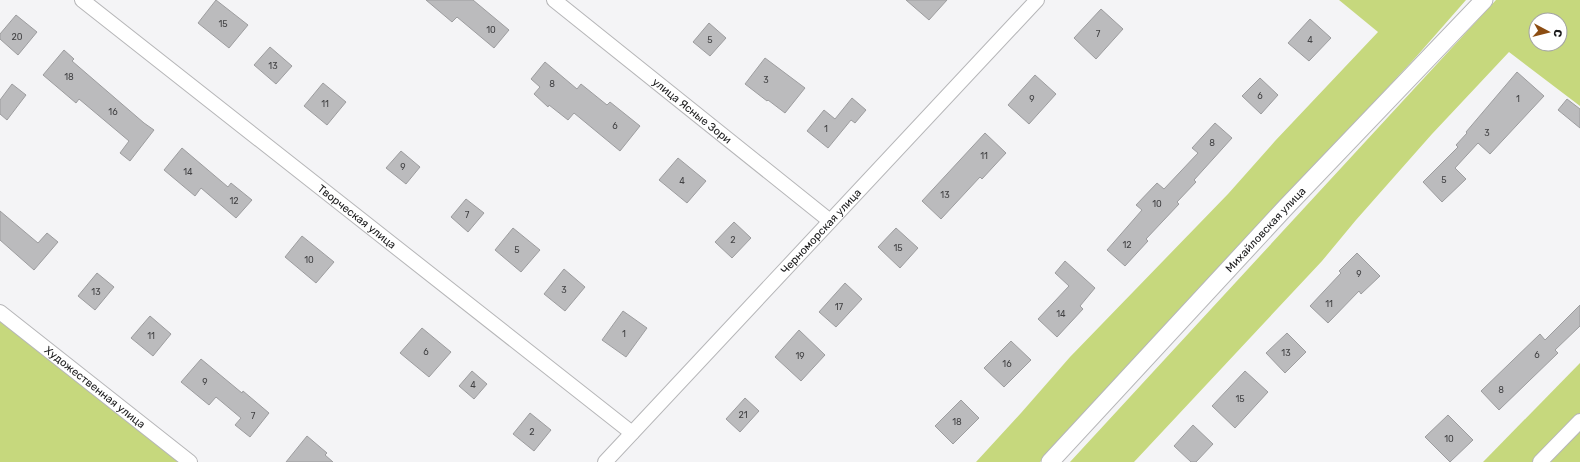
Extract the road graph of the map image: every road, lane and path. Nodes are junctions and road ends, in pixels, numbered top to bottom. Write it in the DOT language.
graph roads {
  1 [pos="82,0"];
  2 [pos="554,0"];
  3 [pos="1484,0"];
  4 [pos="1032,1"];
  5 [pos="830,221"];
  6 [pos="0,312"];
  7 [pos="1580,421"];
  8 [pos="632,433"];
  9 [pos="190,462"];
  10 [pos="605,462"];
  11 [pos="1050,462"];
  12 [pos="1540,462"];
  1 -- 8 [label="street, Творческая улица"];
  2 -- 5 [label="street, улица Ясные Зори"];
  3 -- 11 [label="street, Михайловская улица"];
  4 -- 5 [label="street, Черноморская улица"];
  5 -- 8 [label="street, Черноморская улица"];
  6 -- 9 [label="street, Художественная улица"];
  7 -- 12 [label="street"];
  8 -- 10 [label="street, Черноморская улица"];
}
